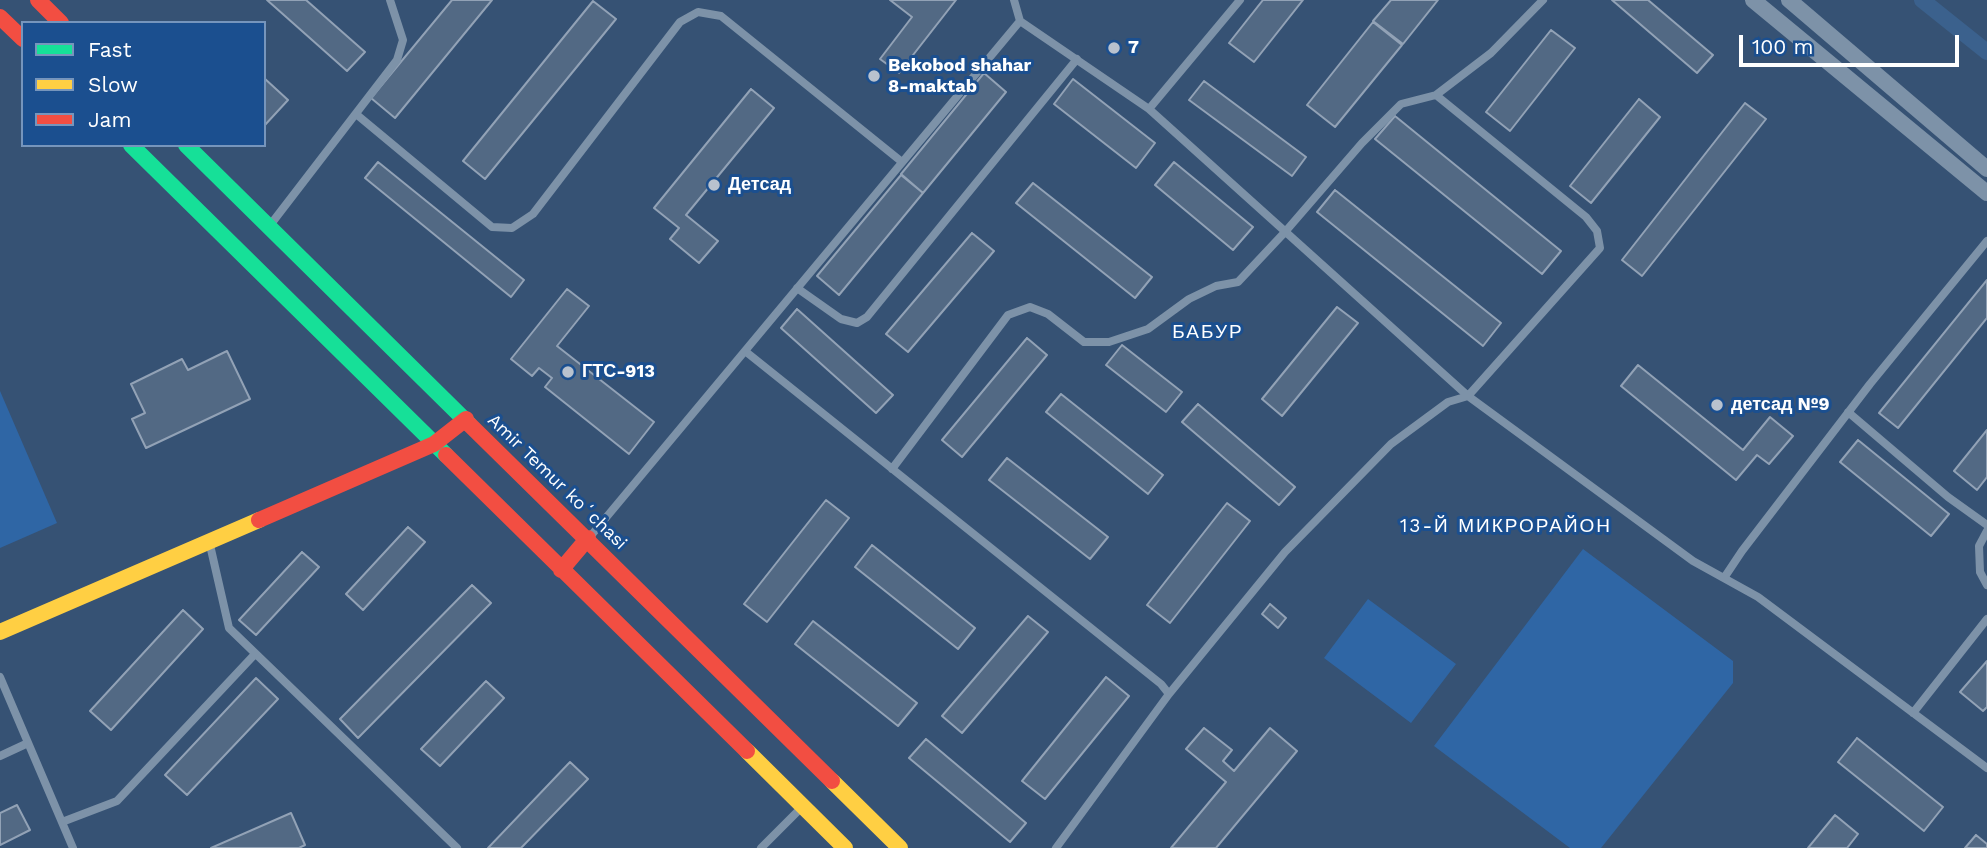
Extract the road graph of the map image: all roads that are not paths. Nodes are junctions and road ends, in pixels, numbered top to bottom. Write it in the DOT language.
graph roads {
  1 [pos="38,0"];
  2 [pos="390,0"];
  3 [pos="1014,0"];
  4 [pos="1240,0"];
  5 [pos="1543,0"];
  6 [pos="1754,0"];
  7 [pos="1789,0"];
  8 [pos="0,16"];
  9 [pos="59,21"];
  10 [pos="1020,21"];
  11 [pos="21,37"];
  12 [pos="1077,59"];
  13 [pos="1436,95"];
  14 [pos="1149,109"];
  15 [pos="356,114"];
  16 [pos="133,147"];
  17 [pos="188,147"];
  18 [pos="902,162"];
  19 [pos="1987,170"];
  20 [pos="1987,193"];
  21 [pos="269,226"];
  22 [pos="1285,232"];
  23 [pos="1987,241"];
  24 [pos="797,288"];
  25 [pos="745,351"];
  26 [pos="1468,396"];
  27 [pos="1848,412"];
  28 [pos="466,419"];
  29 [pos="434,444"];
  30 [pos="892,469"];
  31 [pos="1987,525"];
  32 [pos="1987,531"];
  33 [pos="588,538"];
  34 [pos="209,542"];
  35 [pos="561,570"];
  36 [pos="1724,578"];
  37 [pos="1987,586"];
  38 [pos="1987,619"];
  39 [pos="0,632"];
  40 [pos="256,654"];
  41 [pos="0,677"];
  42 [pos="1169,694"];
  43 [pos="1913,713"];
  44 [pos="28,743"];
  45 [pos="0,756"];
  46 [pos="1987,768"];
  47 [pos="802,806"];
  48 [pos="62,822"];
  49 [pos="73,848"];
  50 [pos="457,848"];
  51 [pos="761,848"];
  52 [pos="845,848"];
  53 [pos="900,848"];
  54 [pos="1056,848"];
  1 -- 9 [label="street"];
  2 -- 15 [label="lane"];
  3 -- 10 [label="lane"];
  4 -- 14 [label="lane"];
  5 -- 13 [label="lane"];
  6 -- 20 [label="street"];
  7 -- 19 [label="street"];
  8 -- 11 [label="street"];
  10 -- 12 [label="lane"];
  10 -- 18 [label="lane"];
  12 -- 14 [label="lane"];
  12 -- 24 [label="lane"];
  13 -- 22 [label="lane"];
  13 -- 26 [label="lane"];
  14 -- 22 [label="lane"];
  15 -- 18 [label="lane"];
  15 -- 21 [label="lane"];
  16 -- 29 [label="street"];
  17 -- 21 [label="street, Amir Temur koʻchasi"];
  18 -- 24 [label="lane"];
  21 -- 28 [label="street, Amir Temur koʻchasi"];
  22 -- 26 [label="lane"];
  22 -- 30 [label="lane"];
  23 -- 27 [label="lane"];
  24 -- 25 [label="lane"];
  25 -- 30 [label="lane"];
  25 -- 33 [label="lane"];
  26 -- 36 [label="lane"];
  26 -- 42 [label="lane"];
  27 -- 31 [label="lane"];
  27 -- 36 [label="lane"];
  28 -- 29 [label="street"];
  28 -- 33 [label="street, Amir Temur koʻchasi"];
  29 -- 34 [label="street"];
  29 -- 35 [label="street"];
  30 -- 42 [label="lane"];
  32 -- 37 [label="lane"];
  33 -- 35 [label="street"];
  33 -- 53 [label="street, Amir Temur koʻchasi"];
  34 -- 39 [label="street"];
  34 -- 40 [label="lane"];
  35 -- 47 [label="street"];
  36 -- 43 [label="lane"];
  38 -- 43 [label="lane"];
  40 -- 48 [label="lane"];
  40 -- 50 [label="lane"];
  41 -- 44 [label="lane"];
  42 -- 54 [label="lane"];
  43 -- 46 [label="lane"];
  44 -- 45 [label="lane"];
  44 -- 48 [label="lane"];
  47 -- 51 [label="lane"];
  47 -- 52 [label="street"];
  48 -- 49 [label="lane"];
}
